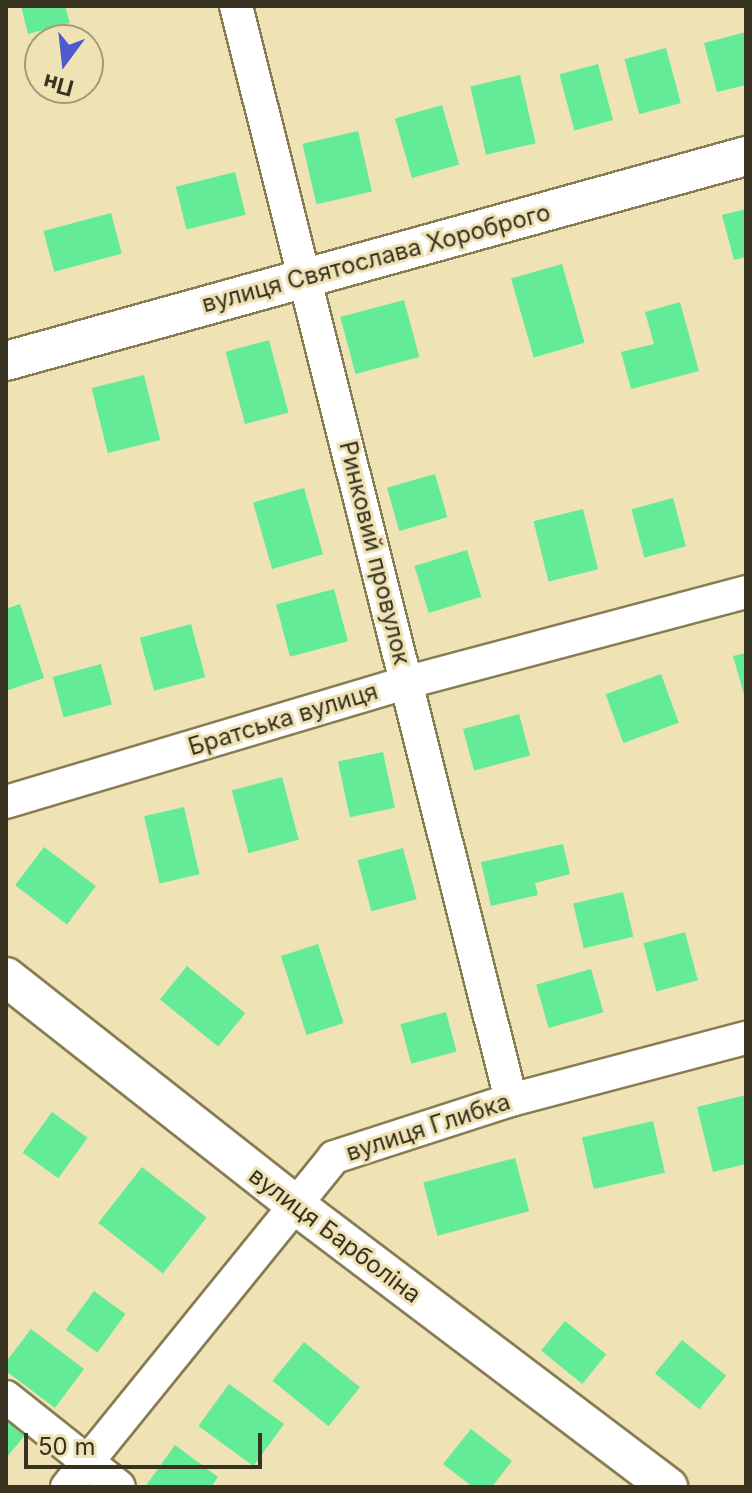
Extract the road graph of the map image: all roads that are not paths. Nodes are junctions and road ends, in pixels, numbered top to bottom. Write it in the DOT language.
graph roads {
  1 [pos="236,6"];
  2 [pos="746,156"];
  3 [pos="305,277"];
  4 [pos="6,361"];
  5 [pos="746,592"];
  6 [pos="408,682"];
  7 [pos="6,802"];
  8 [pos="6,977"];
  9 [pos="746,1038"];
  10 [pos="511,1100"];
  11 [pos="298,1207"];
  12 [pos="6,1397"];
  13 [pos="87,1462"];
  14 [pos="67,1487"];
  15 [pos="119,1487"];
  16 [pos="668,1487"];
  1 -- 3 [label="street, Ринковий провулок"];
  2 -- 3 [label="street, вулиця Святослава Хороброго"];
  3 -- 4 [label="street, вулиця Святослава Хороброго"];
  3 -- 6 [label="street, Ринковий провулок"];
  5 -- 6 [label="street, Братська вулиця"];
  6 -- 7 [label="street, Братська вулиця"];
  6 -- 10 [label="street, Ринковий провулок"];
  8 -- 11 [label="street, вулиця Барболіна"];
  9 -- 10 [label="street, вулиця Глибка"];
  10 -- 11 [label="street, вулиця Глибка"];
  11 -- 13 [label="street, вулиця Глибка"];
  11 -- 16 [label="street, вулиця Барболіна"];
  12 -- 13 [label="street"];
  13 -- 14 [label="street, вулиця Глибка"];
  13 -- 15 [label="street"];
}
